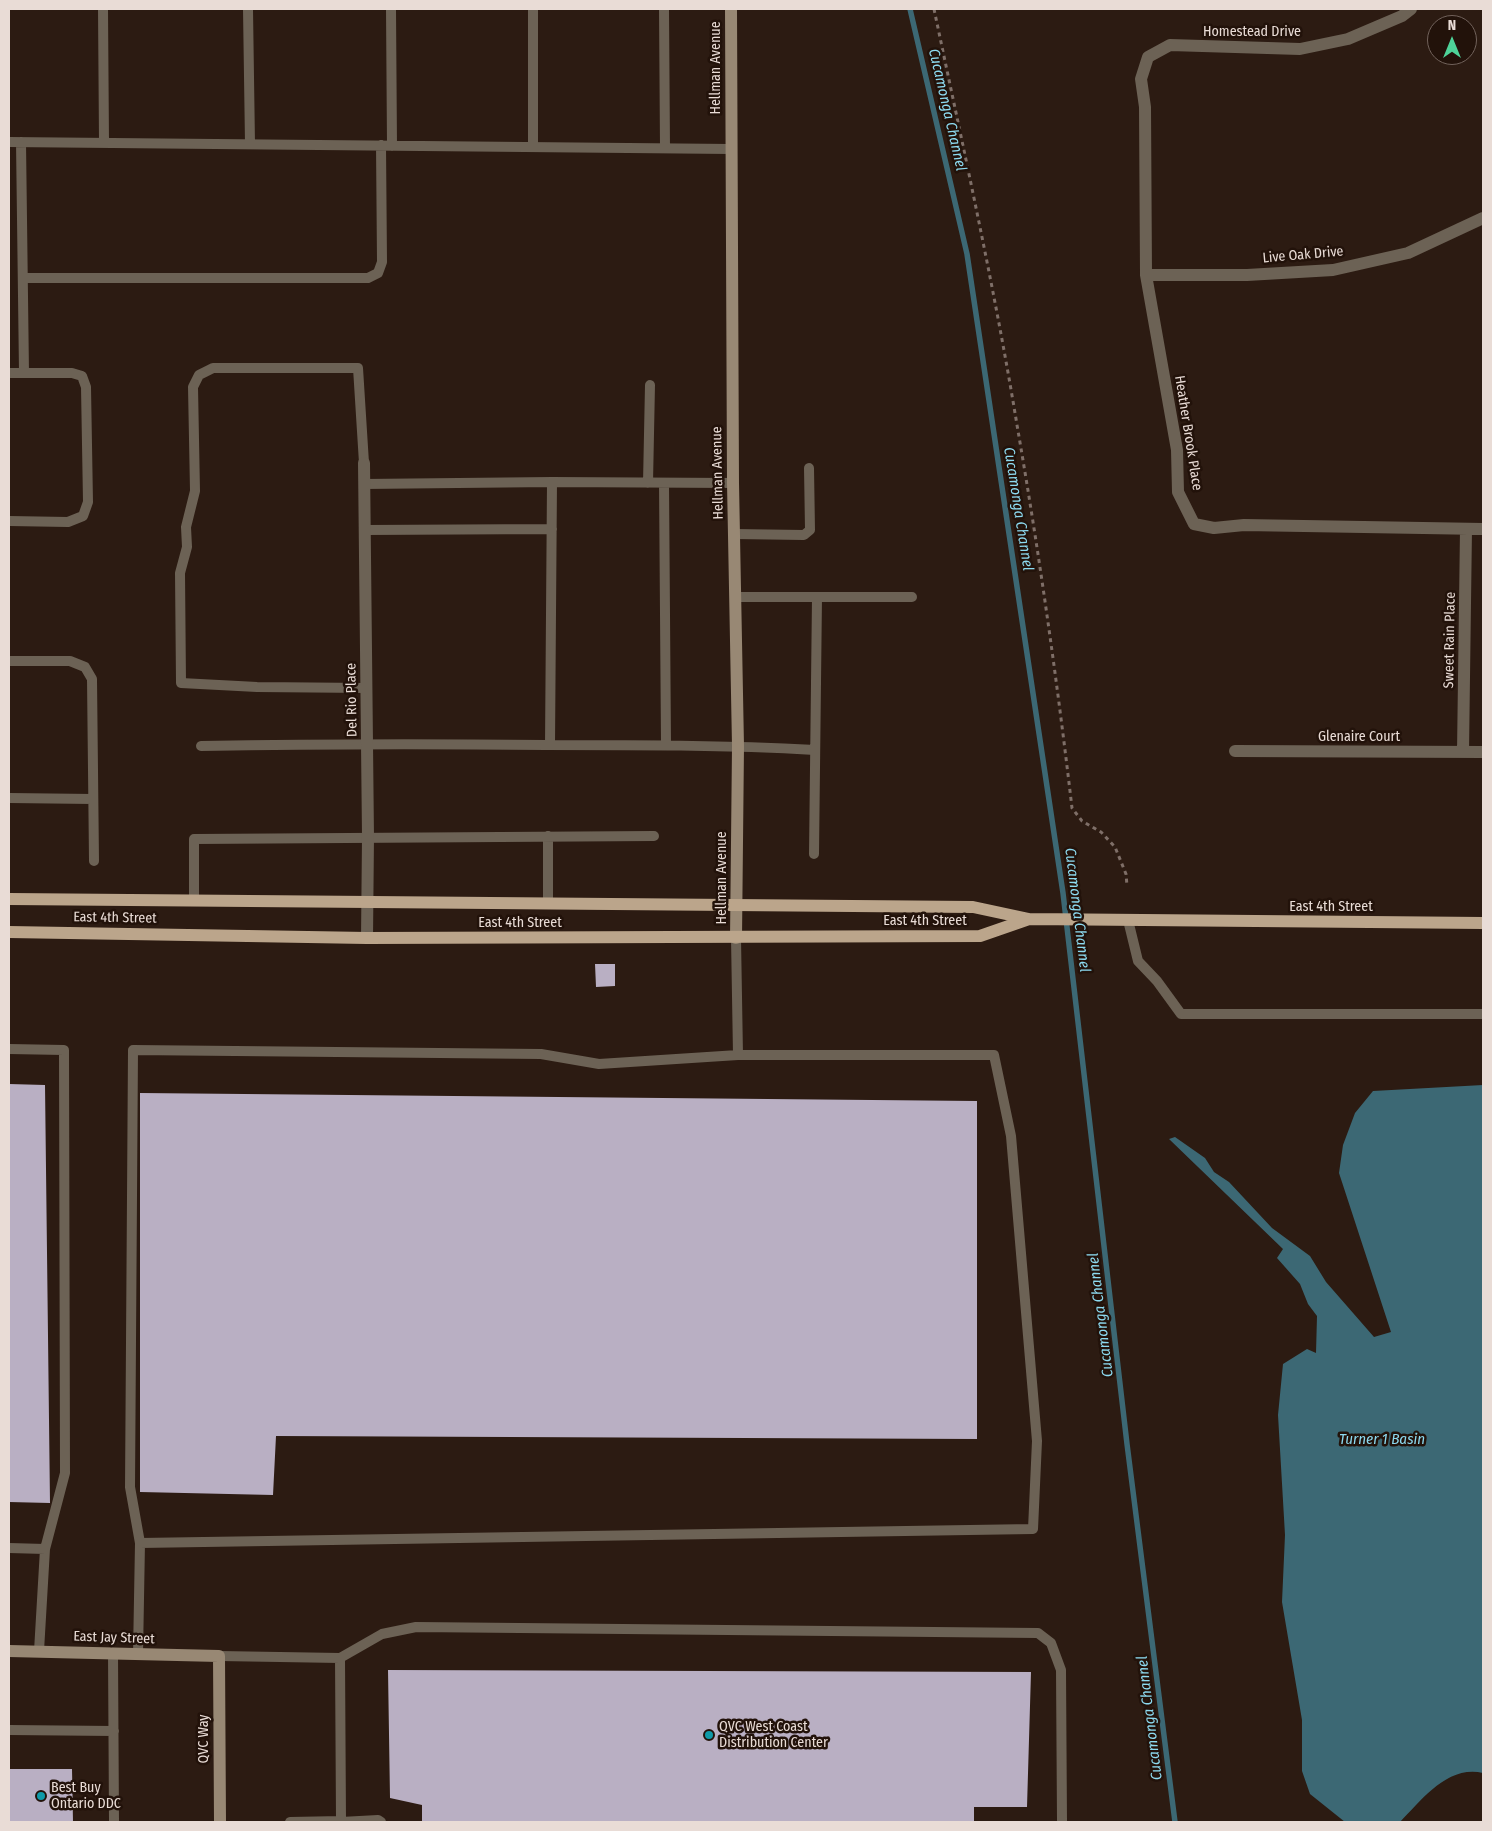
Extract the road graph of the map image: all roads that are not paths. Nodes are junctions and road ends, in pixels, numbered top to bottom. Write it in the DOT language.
graph roads {
  1 [pos="103,9"];
  2 [pos="248,9"];
  3 [pos="391,9"];
  4 [pos="533,9"];
  5 [pos="664,9"];
  6 [pos="731,9"];
  7 [pos="1411,9"];
  8 [pos="1148,57"];
  9 [pos="9,142"];
  10 [pos="21,142"];
  11 [pos="104,142"];
  12 [pos="250,144"];
  13 [pos="387,145"];
  14 [pos="534,147"];
  15 [pos="665,148"];
  16 [pos="731,149"];
  17 [pos="1483,218"];
  18 [pos="1146,275"];
  19 [pos="24,278"];
  20 [pos="9,373"];
  21 [pos="24,373"];
  22 [pos="650,384"];
  23 [pos="364,463"];
  24 [pos="809,468"];
  25 [pos="552,482"];
  26 [pos="648,483"];
  27 [pos="664,483"];
  28 [pos="733,483"];
  29 [pos="364,484"];
  30 [pos="9,521"];
  31 [pos="552,529"];
  32 [pos="1466,529"];
  33 [pos="1483,529"];
  34 [pos="365,530"];
  35 [pos="734,534"];
  36 [pos="735,597"];
  37 [pos="817,597"];
  38 [pos="912,597"];
  39 [pos="9,661"];
  40 [pos="366,688"];
  41 [pos="367,744"];
  42 [pos="550,745"];
  43 [pos="666,745"];
  44 [pos="201,746"];
  45 [pos="738,746"];
  46 [pos="815,750"];
  47 [pos="1235,751"];
  48 [pos="1463,752"];
  49 [pos="1483,752"];
  50 [pos="9,798"];
  51 [pos="93,799"];
  52 [pos="548,836"];
  53 [pos="654,836"];
  54 [pos="368,837"];
  55 [pos="814,854"];
  56 [pos="94,861"];
  57 [pos="9,899"];
  58 [pos="194,900"];
  59 [pos="368,901"];
  60 [pos="548,903"];
  61 [pos="736,904"];
  62 [pos="1029,920"];
  63 [pos="1128,920"];
  64 [pos="1483,923"];
  65 [pos="9,932"];
  66 [pos="367,938"];
  67 [pos="736,938"];
  68 [pos="1483,1014"];
  69 [pos="9,1049"];
  70 [pos="738,1055"];
  71 [pos="140,1543"];
  72 [pos="9,1548"];
  73 [pos="45,1548"];
  74 [pos="9,1651"];
  75 [pos="39,1651"];
  76 [pos="114,1653"];
  77 [pos="138,1654"];
  78 [pos="219,1656"];
  79 [pos="340,1658"];
  80 [pos="9,1730"];
  81 [pos="114,1731"];
  82 [pos="114,1822"];
  83 [pos="220,1822"];
  84 [pos="290,1822"];
  85 [pos="341,1822"];
  86 [pos="381,1822"];
  87 [pos="1062,1822"];
  1 -- 11 [label="lane"];
  2 -- 12 [label="lane"];
  3 -- 13 [label="lane"];
  4 -- 14 [label="lane"];
  5 -- 15 [label="lane"];
  6 -- 16 [label="street, Hellman Avenue"];
  7 -- 8 [label="street, Homestead Drive"];
  8 -- 18 [label="street, Heather Brook Place"];
  9 -- 10 [label="lane"];
  10 -- 11 [label="lane"];
  10 -- 19 [label="lane"];
  11 -- 12 [label="lane"];
  12 -- 13 [label="lane"];
  13 -- 14 [label="lane"];
  13 -- 19 [label="lane"];
  14 -- 15 [label="lane"];
  15 -- 16 [label="lane"];
  16 -- 28 [label="street, Hellman Avenue"];
  17 -- 18 [label="street, Live Oak Drive"];
  18 -- 32 [label="street, Heather Brook Place"];
  19 -- 21 [label="lane"];
  20 -- 21 [label="lane"];
  21 -- 30 [label="lane"];
  22 -- 26 [label="lane"];
  23 -- 29 [label="street, Del Rio Place"];
  23 -- 40 [label="lane"];
  24 -- 35 [label="lane"];
  25 -- 26 [label="lane"];
  25 -- 29 [label="lane"];
  25 -- 31 [label="lane"];
  26 -- 27 [label="lane"];
  27 -- 28 [label="lane"];
  27 -- 43 [label="lane"];
  28 -- 35 [label="street, Hellman Avenue"];
  29 -- 34 [label="street, Del Rio Place"];
  31 -- 34 [label="lane"];
  31 -- 42 [label="lane"];
  32 -- 33 [label="street, Heather Brook Place"];
  32 -- 48 [label="street, Sweet Rain Place"];
  34 -- 40 [label="street, Del Rio Place"];
  35 -- 36 [label="street, Hellman Avenue"];
  36 -- 37 [label="lane"];
  36 -- 45 [label="street, Hellman Avenue"];
  37 -- 38 [label="lane"];
  37 -- 46 [label="lane"];
  39 -- 51 [label="lane"];
  40 -- 41 [label="street, Del Rio Place"];
  41 -- 42 [label="lane"];
  41 -- 44 [label="lane"];
  41 -- 54 [label="street, Del Rio Place"];
  42 -- 43 [label="lane"];
  43 -- 45 [label="lane"];
  45 -- 46 [label="lane"];
  45 -- 61 [label="street, Hellman Avenue"];
  46 -- 55 [label="lane"];
  47 -- 48 [label="street, Glenaire Court"];
  48 -- 49 [label="street, Glenaire Court"];
  50 -- 51 [label="lane"];
  51 -- 56 [label="lane"];
  52 -- 53 [label="lane"];
  52 -- 54 [label="lane"];
  52 -- 60 [label="lane"];
  54 -- 58 [label="lane"];
  54 -- 59 [label="street, Del Rio Place"];
  57 -- 58 [label="main road, East 4th Street"];
  58 -- 59 [label="main road, East 4th Street"];
  59 -- 60 [label="main road, East 4th Street"];
  59 -- 66 [label="street, Del Rio Place"];
  60 -- 61 [label="main road, East 4th Street"];
  61 -- 62 [label="main road, East 4th Street"];
  61 -- 67 [label="street, Hellman Avenue"];
  62 -- 63 [label="main road, East 4th Street"];
  62 -- 67 [label="main road, East 4th Street"];
  63 -- 64 [label="main road, East 4th Street"];
  63 -- 68 [label="lane"];
  65 -- 66 [label="main road, East 4th Street"];
  66 -- 67 [label="main road, East 4th Street"];
  67 -- 70 [label="lane"];
  69 -- 73 [label="lane"];
  70 -- 71 [label="lane"];
  70 -- 71 [label="lane"];
  71 -- 77 [label="lane"];
  72 -- 73 [label="lane"];
  73 -- 75 [label="lane"];
  74 -- 75 [label="street, East Jay Street"];
  75 -- 76 [label="street, East Jay Street"];
  76 -- 77 [label="street, East Jay Street"];
  76 -- 81 [label="lane"];
  77 -- 78 [label="street, East Jay Street"];
  78 -- 79 [label="lane"];
  78 -- 83 [label="street, QVC Way"];
  79 -- 85 [label="lane"];
  79 -- 87 [label="lane"];
  80 -- 81 [label="lane"];
  81 -- 82 [label="lane"];
  84 -- 85 [label="lane"];
  85 -- 86 [label="lane"];
}
